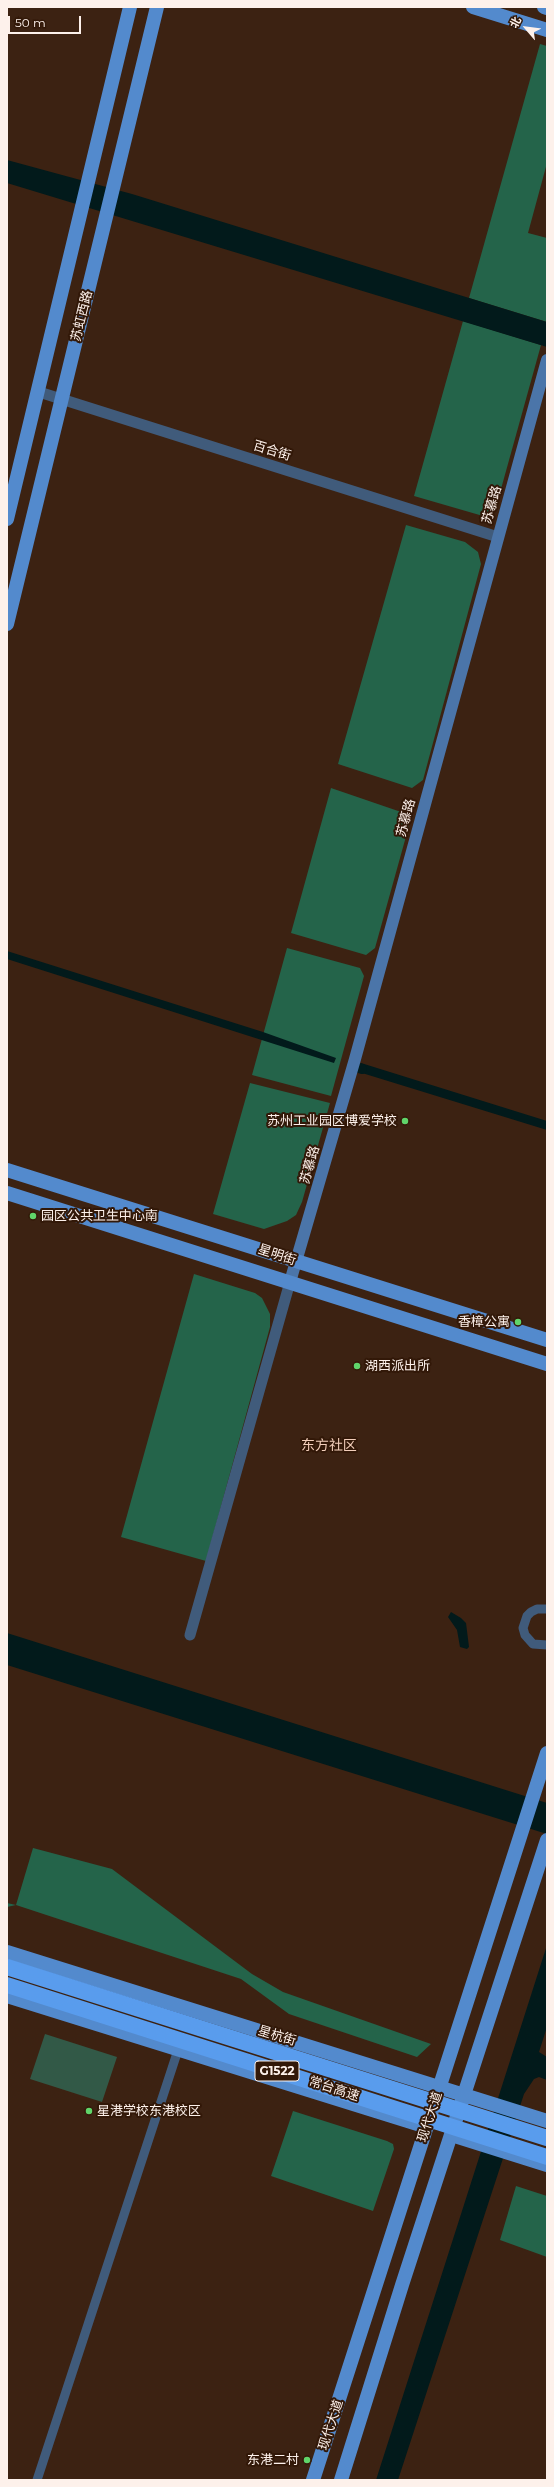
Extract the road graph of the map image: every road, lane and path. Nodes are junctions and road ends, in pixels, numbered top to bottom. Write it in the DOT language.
graph roads {
  1 [pos="130,7"];
  2 [pos="157,7"];
  3 [pos="473,7"];
  4 [pos="544,7"];
  5 [pos="547,8"];
  6 [pos="547,30"];
  7 [pos="546,368"];
  8 [pos="39,392"];
  9 [pos="62,400"];
  10 [pos="7,519"];
  11 [pos="498,537"];
  12 [pos="7,624"];
  13 [pos="7,1170"];
  14 [pos="7,1194"];
  15 [pos="297,1262"];
  16 [pos="290,1282"];
  17 [pos="547,1340"];
  18 [pos="547,1364"];
  19 [pos="547,1609"];
  20 [pos="190,1636"];
  21 [pos="547,1645"];
  22 [pos="547,1754"];
  23 [pos="547,1840"];
  24 [pos="544,1862"];
  25 [pos="7,1952"];
  26 [pos="7,1967"];
  27 [pos="7,1985"];
  28 [pos="7,1996"];
  29 [pos="178,2050"];
  30 [pos="440,2087"];
  31 [pos="465,2095"];
  32 [pos="547,2121"];
  33 [pos="427,2127"];
  34 [pos="452,2135"];
  35 [pos="547,2138"];
  36 [pos="547,2157"];
  37 [pos="547,2165"];
  38 [pos="37,2480"];
  39 [pos="313,2480"];
  40 [pos="341,2480"];
  1 -- 8 [label="main road, 苏虹西路"];
  2 -- 9 [label="main road, 苏虹西路"];
  3 -- 6 [label="main road"];
  4 -- 5 [label="main road"];
  7 -- 11 [label="main road, 苏慕路"];
  8 -- 9 [label="street, 百合街"];
  8 -- 10 [label="main road, 苏虹西路"];
  9 -- 11 [label="street, 百合街"];
  9 -- 12 [label="main road, 苏虹西路"];
  11 -- 15 [label="main road, 苏慕路"];
  13 -- 15 [label="main road, 星明街"];
  14 -- 16 [label="main road, 星明街"];
  15 -- 16 [label="main road, 苏慕路"];
  15 -- 17 [label="main road, 星明街"];
  16 -- 18 [label="main road, 星明街"];
  16 -- 20 [label="street"];
  19 -- 21 [label="street"];
  22 -- 30 [label="main road, 现代大道"];
  23 -- 24 [label="main road, 现代大道"];
  24 -- 31 [label="main road, 现代大道"];
  25 -- 30 [label="main road, 星杭街"];
  26 -- 35 [label="highway, 常台高速 / G1522, bridge"];
  27 -- 36 [label="highway, 常台高速 / G1522, bridge"];
  28 -- 29 [label="main road"];
  29 -- 33 [label="main road"];
  29 -- 38 [label="street"];
  30 -- 31 [label="main road, 星杭街"];
  30 -- 33 [label="main road, 现代大道"];
  31 -- 32 [label="main road, 星杭街"];
  31 -- 34 [label="main road, 现代大道"];
  33 -- 34 [label="main road"];
  33 -- 39 [label="main road, 现代大道"];
  34 -- 37 [label="main road"];
  34 -- 40 [label="main road, 现代大道"];
}
